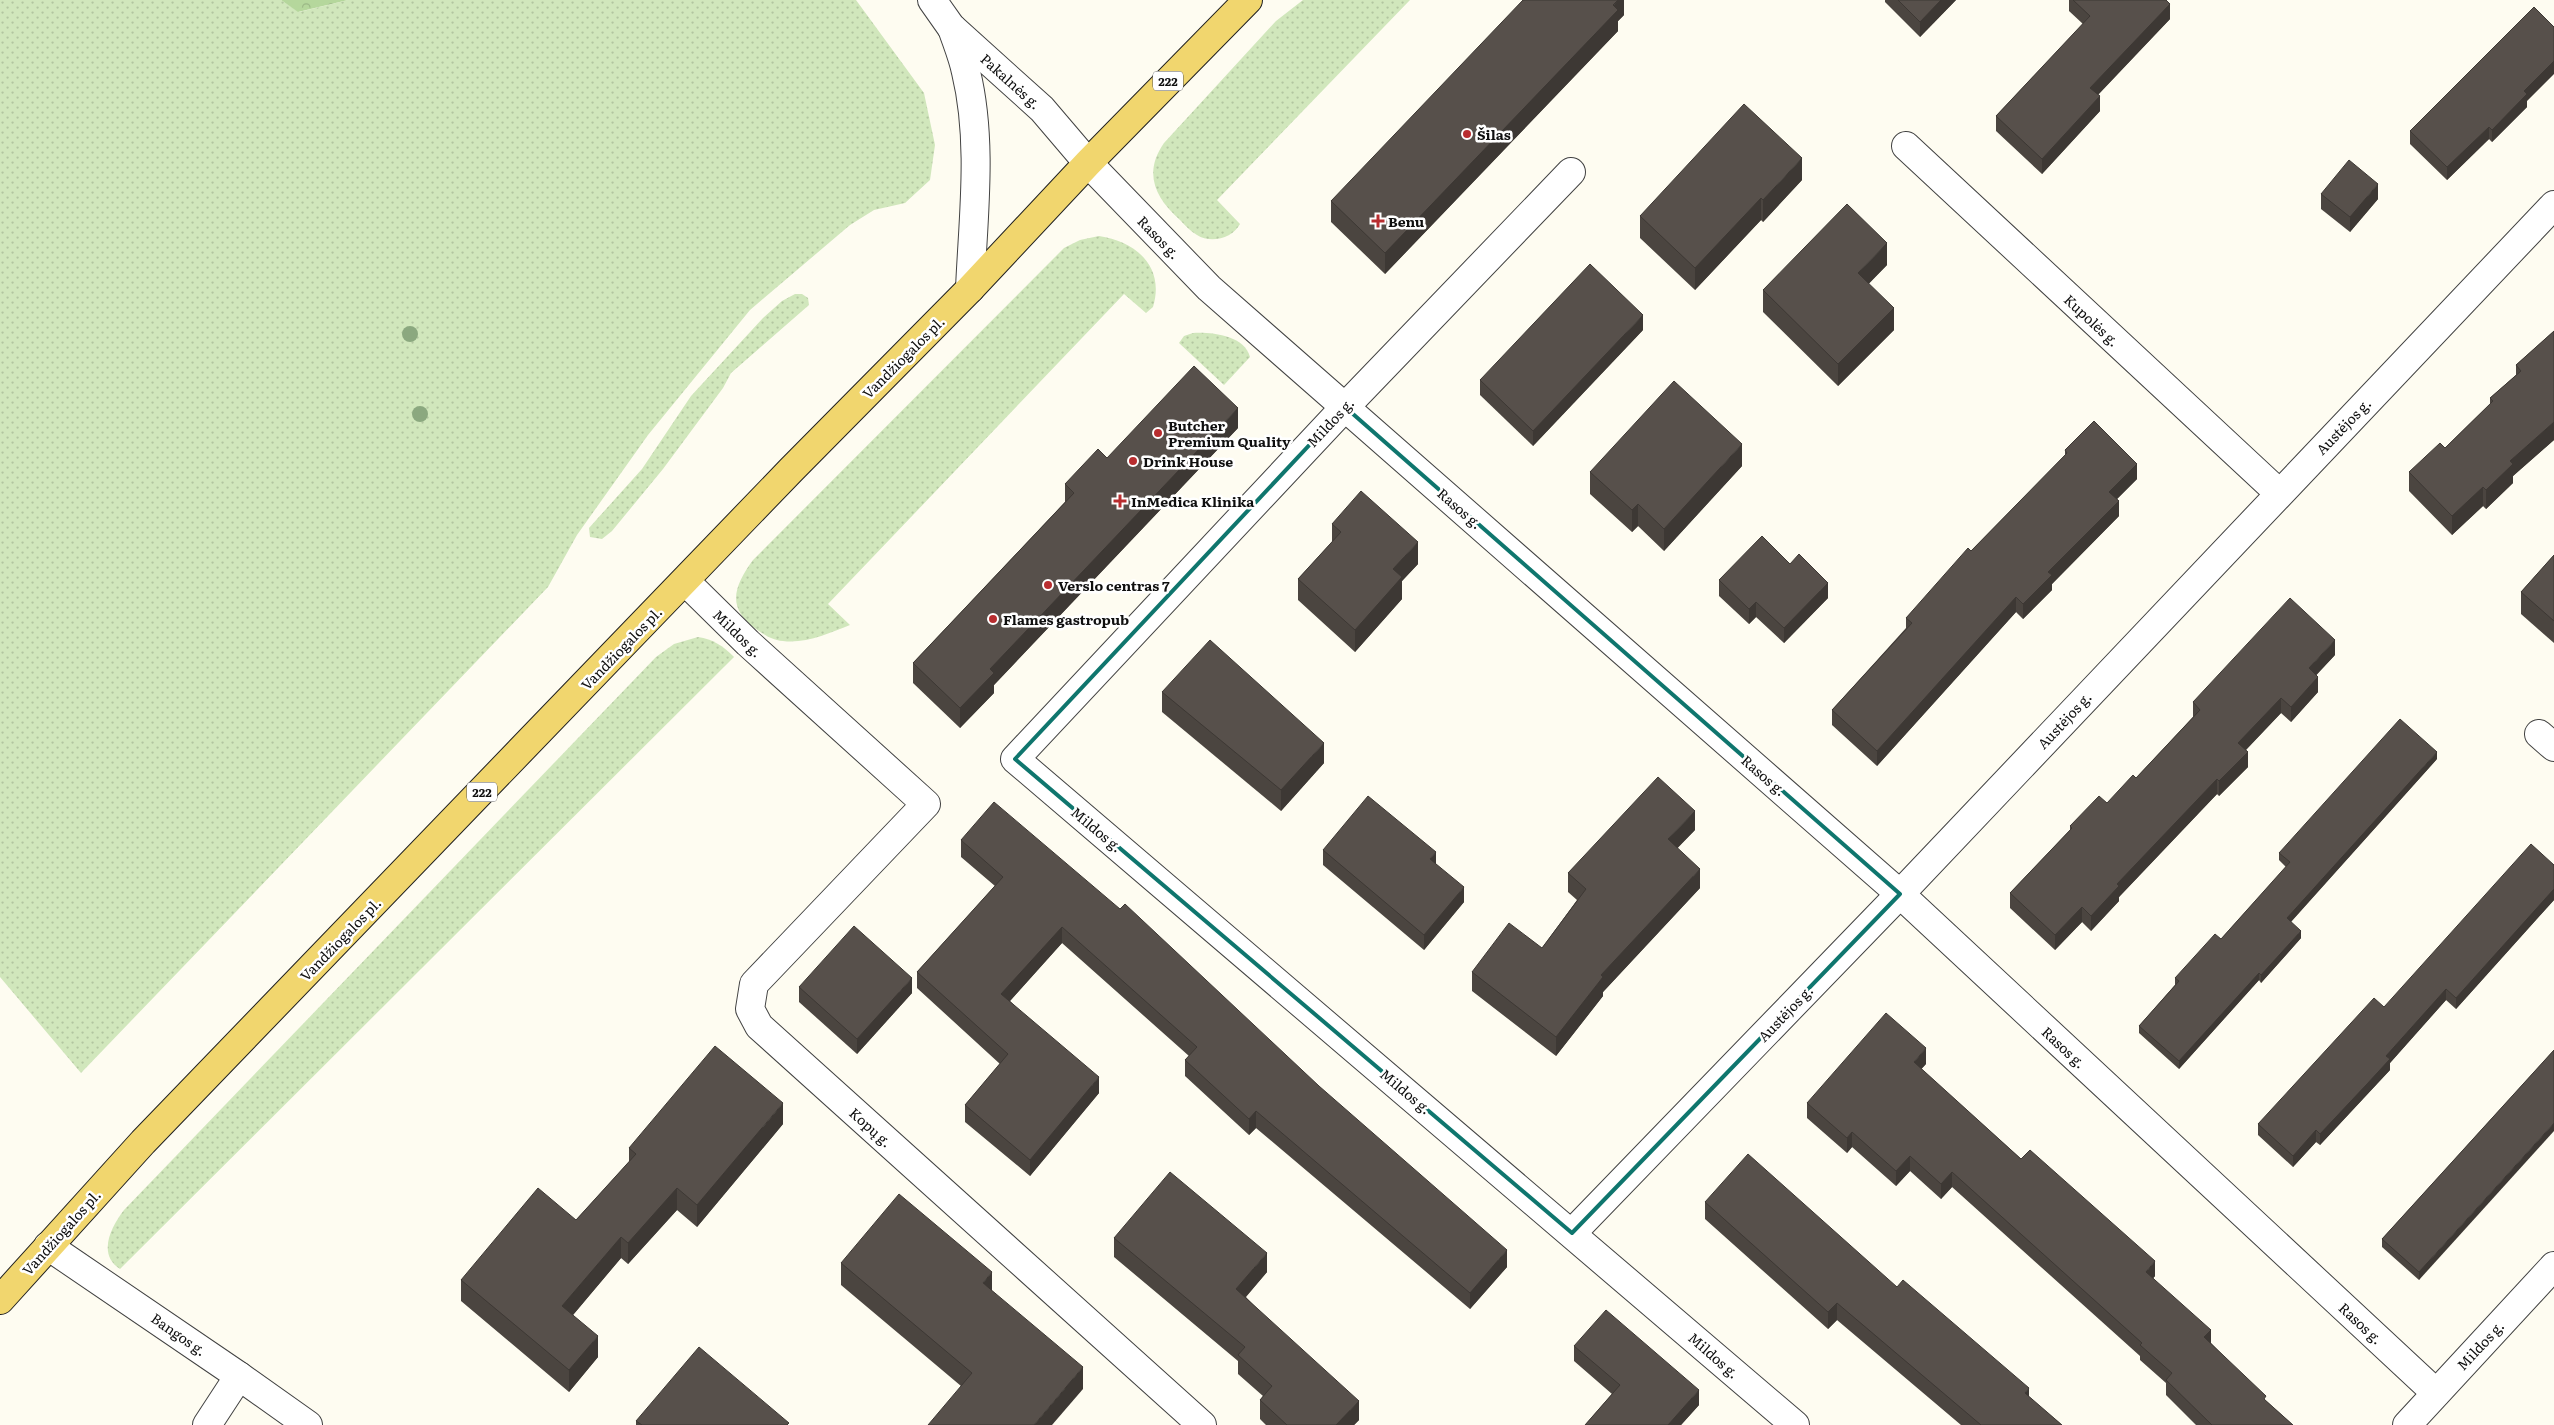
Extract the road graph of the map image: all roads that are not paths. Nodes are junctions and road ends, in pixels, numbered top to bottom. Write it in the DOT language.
graph roads {
  1 [pos="932,0"];
  2 [pos="1248,0"];
  3 [pos="951,27"];
  4 [pos="1906,146"];
  5 [pos="1088,163"];
  6 [pos="1571,172"];
  7 [pos="2554,205"];
  8 [pos="970,289"];
  9 [pos="1345,406"];
  10 [pos="2279,493"];
  11 [pos="685,582"];
  12 [pos="926,804"];
  13 [pos="1900,894"];
  14 [pos="1572,1233"];
  15 [pos="48,1246"];
  16 [pos="2554,1266"];
  17 [pos="0,1300"];
  18 [pos="239,1376"];
  19 [pos="2436,1393"];
  20 [pos="207,1425"];
  21 [pos="308,1425"];
  22 [pos="1202,1425"];
  23 [pos="1795,1425"];
  24 [pos="2407,1425"];
  1 -- 3 [label="street, Pakalnės g."];
  2 -- 5 [label="main road, Vandžiogalos pl. / 222"];
  3 -- 5 [label="street, Pakalnės g."];
  3 -- 8 [label="street"];
  4 -- 10 [label="street, Kupolės g."];
  5 -- 8 [label="main road, Vandžiogalos pl. / 222"];
  5 -- 9 [label="street, Rasos g."];
  6 -- 9 [label="street, Mildos g."];
  7 -- 10 [label="street, Austėjos g."];
  8 -- 11 [label="main road, Vandžiogalos pl. / 222"];
  9 -- 13 [label="street, Rasos g."];
  9 -- 14 [label="street, Mildos g."];
  10 -- 13 [label="street, Austėjos g."];
  11 -- 12 [label="street, Mildos g."];
  11 -- 15 [label="main road, Vandžiogalos pl. / 222"];
  12 -- 22 [label="street, Kopų g."];
  13 -- 14 [label="street, Austėjos g."];
  13 -- 19 [label="street, Rasos g."];
  14 -- 23 [label="street, Mildos g."];
  15 -- 17 [label="main road, Vandžiogalos pl. / 222"];
  15 -- 18 [label="street, Bangos g."];
  16 -- 19 [label="street, Mildos g."];
  18 -- 20 [label="street"];
  18 -- 21 [label="street, Bangos g."];
  19 -- 24 [label="street, Mildos g."];
}
